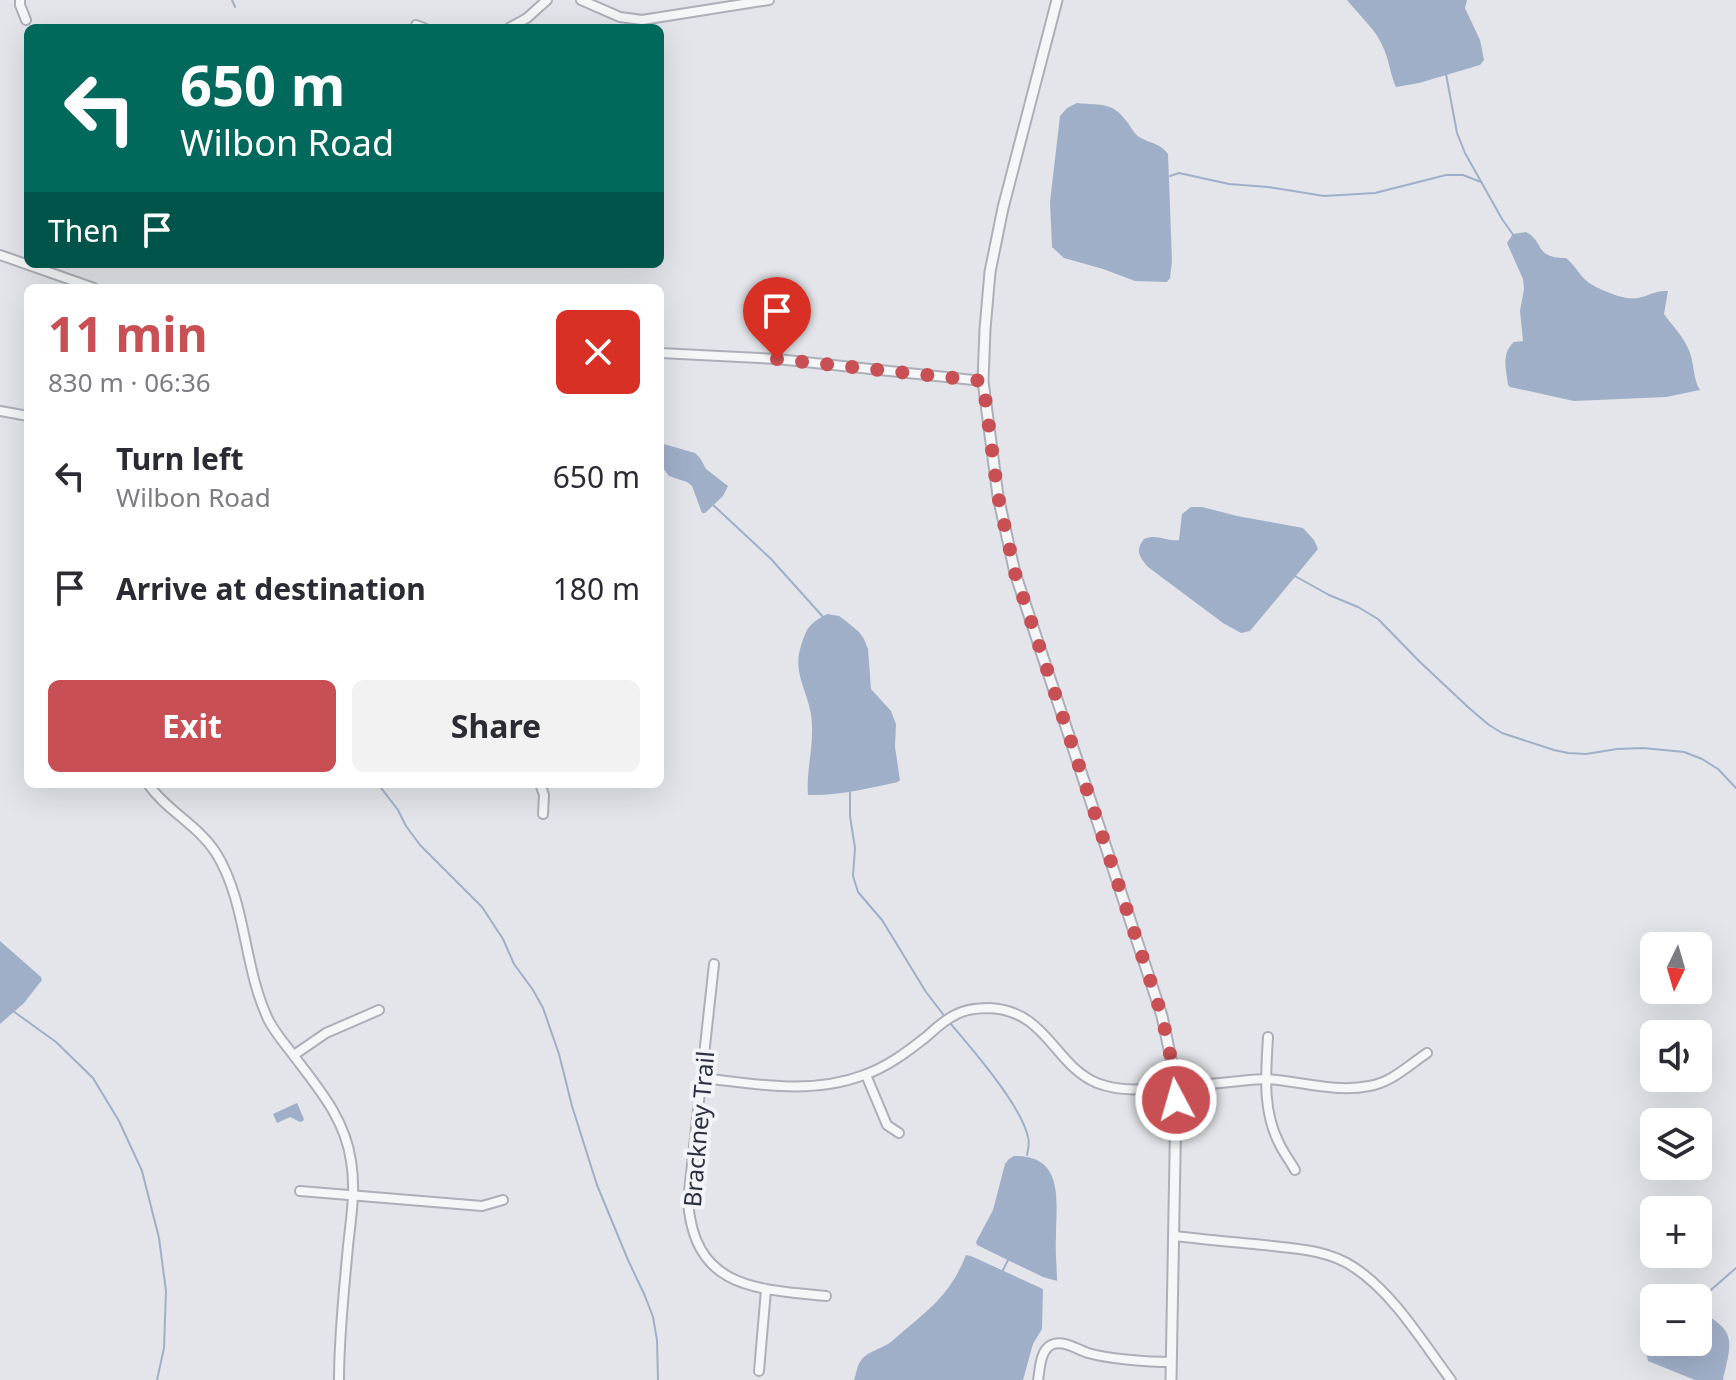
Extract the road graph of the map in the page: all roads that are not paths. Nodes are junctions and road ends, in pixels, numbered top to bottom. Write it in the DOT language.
graph roads {
  1 [pos="20,0"];
  2 [pos="547,0"];
  3 [pos="581,0"];
  4 [pos="769,0"];
  5 [pos="1057,0"];
  6 [pos="26,20"];
  7 [pos="516,24"];
  8 [pos="0,255"];
  9 [pos="24,263"];
  10 [pos="37,268"];
  11 [pos="83,284"];
  12 [pos="664,353"];
  13 [pos="983,381"];
  14 [pos="0,411"];
  15 [pos="24,415"];
  16 [pos="151,788"];
  17 [pos="541,788"];
  18 [pos="543,814"];
  19 [pos="714,964"];
  20 [pos="379,1010"];
  21 [pos="1268,1037"];
  22 [pos="1427,1053"];
  23 [pos="294,1055"];
  24 [pos="866,1075"];
  25 [pos="702,1078"];
  26 [pos="1265,1079"];
  27 [pos="1175,1086"];
  28 [pos="899,1133"];
  29 [pos="1295,1170"];
  30 [pos="300,1191"];
  31 [pos="353,1195"];
  32 [pos="503,1200"];
  33 [pos="1174,1236"];
  34 [pos="766,1290"];
  35 [pos="826,1296"];
  36 [pos="1171,1362"];
  37 [pos="759,1371"];
  38 [pos="339,1380"];
  39 [pos="1038,1380"];
  40 [pos="1171,1380"];
  41 [pos="1451,1380"];
  1 -- 6 [label="street"];
  2 -- 7 [label="street"];
  3 -- 4 [label="street"];
  5 -- 13 [label="street"];
  8 -- 9 [label="street"];
  10 -- 11 [label="street"];
  12 -- 13 [label="street"];
  13 -- 27 [label="street"];
  14 -- 15 [label="street"];
  16 -- 23 [label="street"];
  17 -- 18 [label="street"];
  19 -- 25 [label="street, Brackney Trail"];
  20 -- 23 [label="street"];
  21 -- 26 [label="street"];
  22 -- 26 [label="street"];
  23 -- 31 [label="street"];
  24 -- 25 [label="street"];
  24 -- 27 [label="street"];
  24 -- 28 [label="street"];
  25 -- 34 [label="street, Brackney Trail"];
  26 -- 27 [label="street"];
  26 -- 29 [label="street"];
  27 -- 33 [label="street"];
  30 -- 31 [label="street"];
  31 -- 32 [label="street"];
  31 -- 38 [label="street"];
  33 -- 36 [label="street"];
  33 -- 41 [label="street"];
  34 -- 35 [label="street, Brackney Trail"];
  34 -- 37 [label="street"];
  36 -- 39 [label="street"];
  36 -- 40 [label="street"];
}
